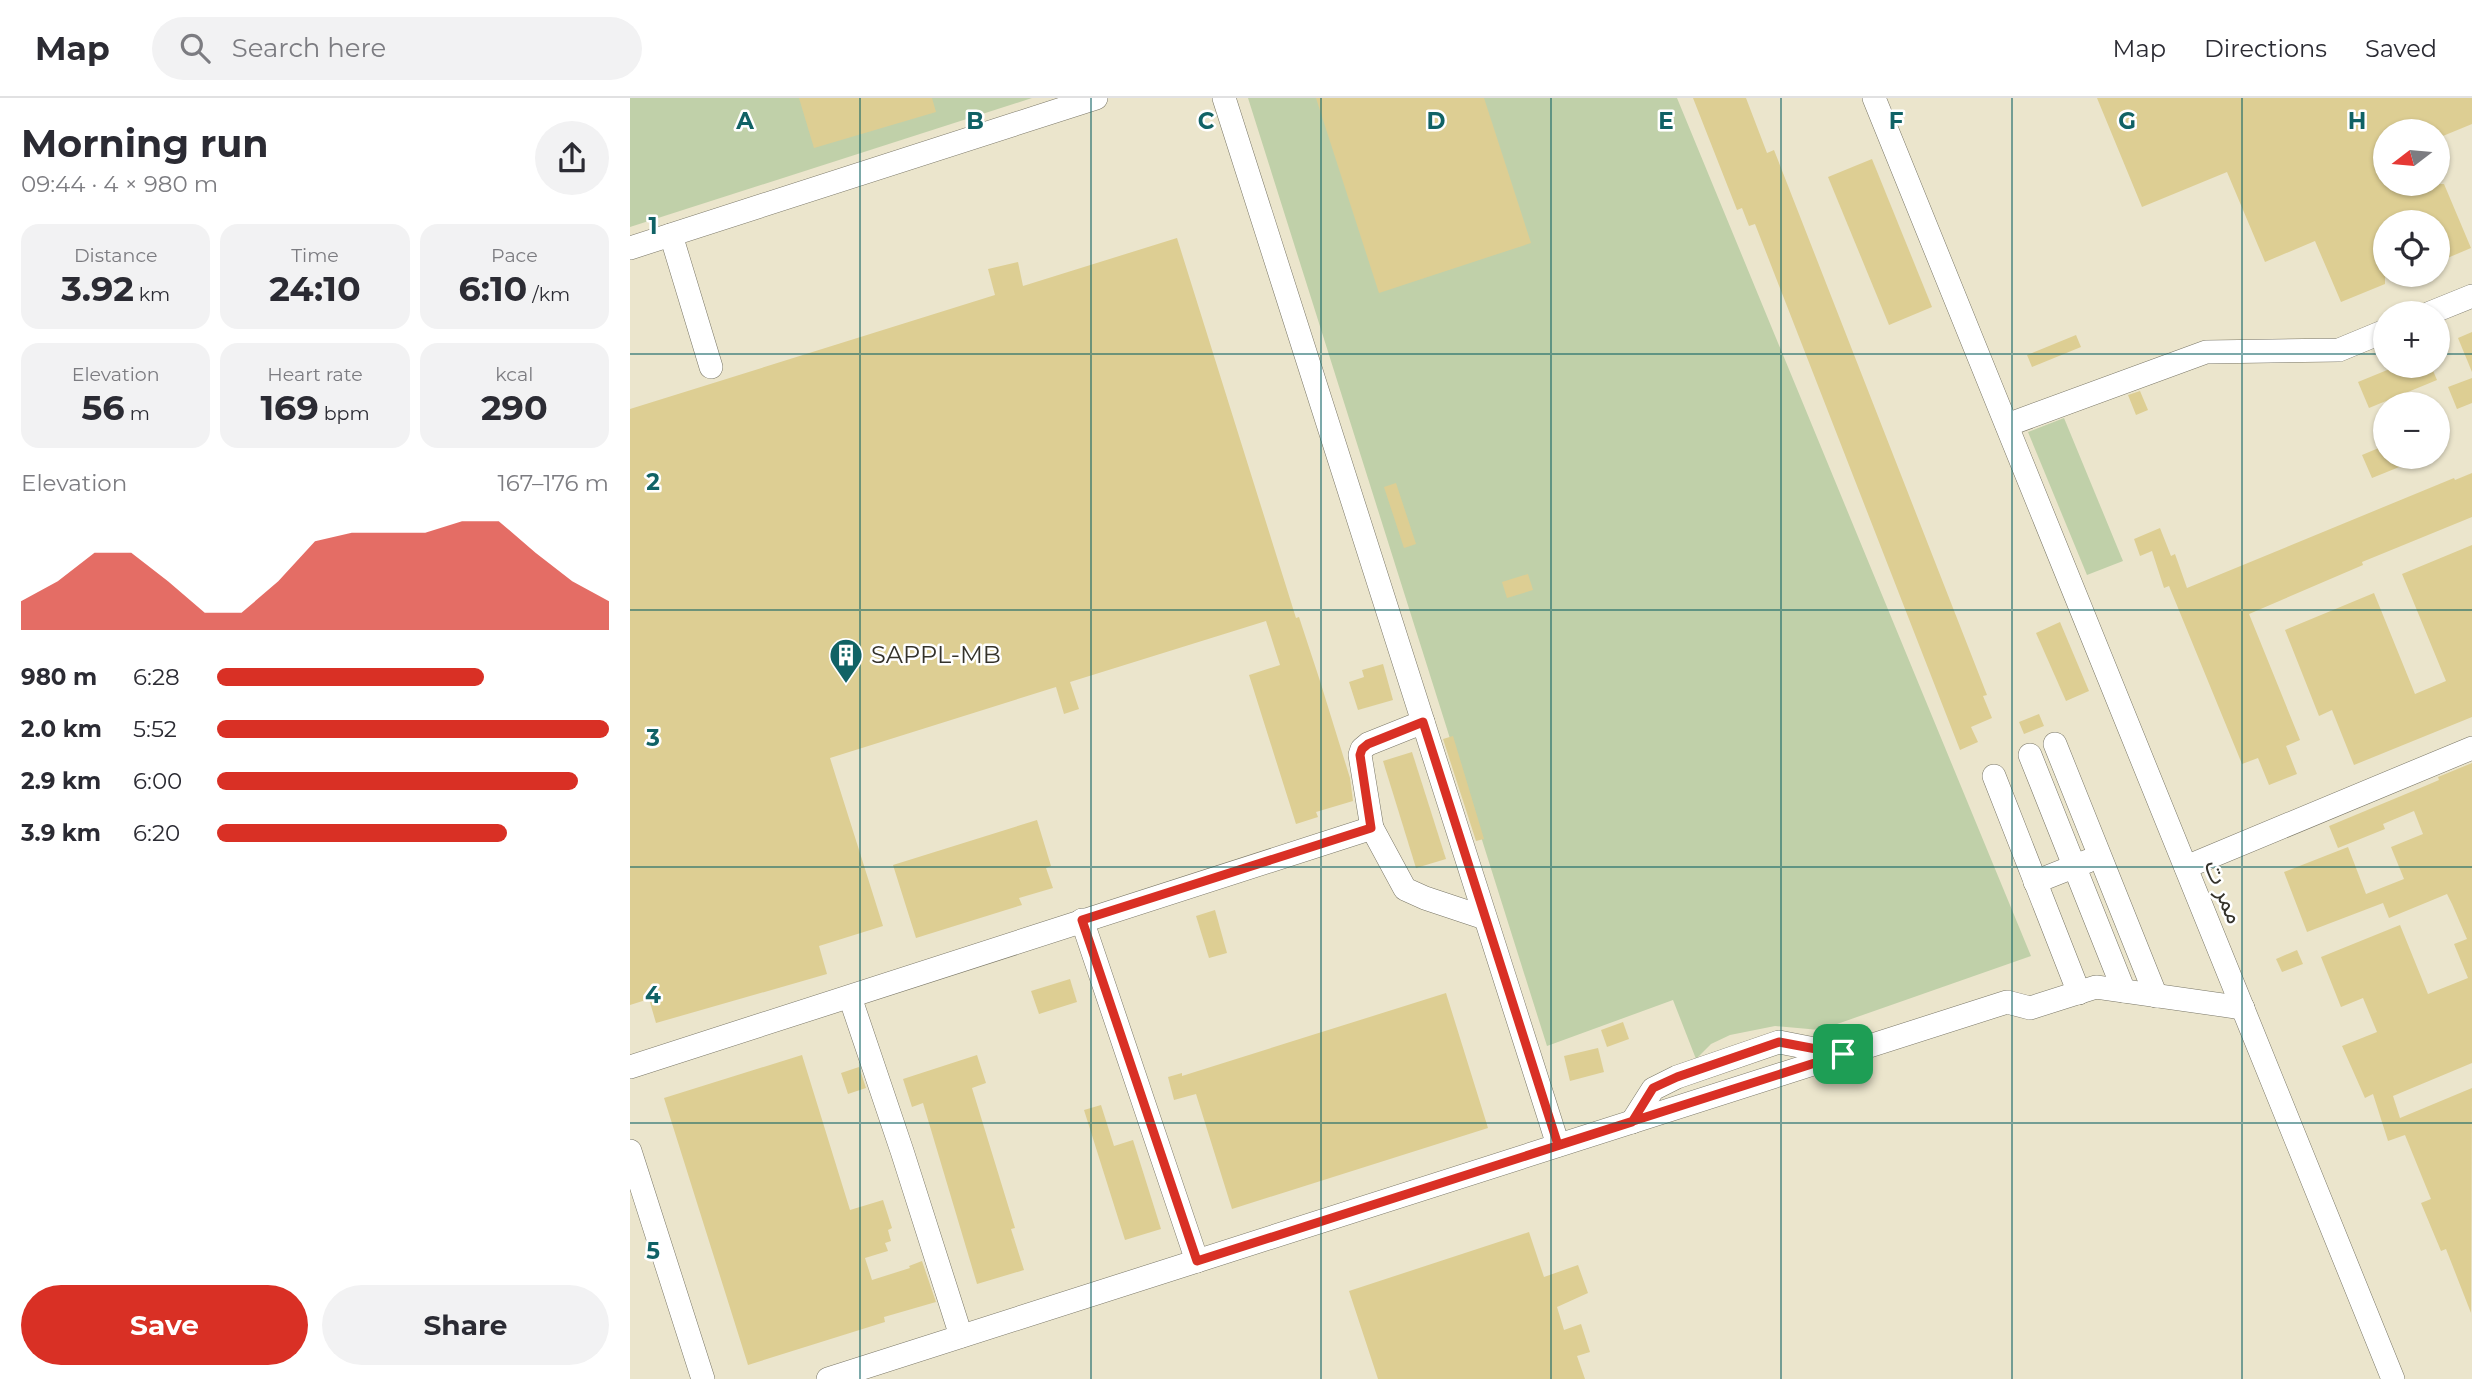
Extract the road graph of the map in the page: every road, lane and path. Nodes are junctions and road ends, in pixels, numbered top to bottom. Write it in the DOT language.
graph roads {
  1 [pos="1096,98"];
  2 [pos="1224,98"];
  3 [pos="1874,98"];
  4 [pos="671,234"];
  5 [pos="630,248"];
  6 [pos="2472,296"];
  7 [pos="2450,305"];
  8 [pos="2373,336"];
  9 [pos="711,367"];
  10 [pos="2007,425"];
  11 [pos="1423,722"];
  12 [pos="2055,744"];
  13 [pos="2472,748"];
  14 [pos="2030,755"];
  15 [pos="1994,776"];
  16 [pos="1371,828"];
  17 [pos="2100,856"];
  18 [pos="2075,866"];
  19 [pos="2186,867"];
  20 [pos="2035,882"];
  21 [pos="1485,918"];
  22 [pos="1082,920"];
  23 [pos="2124,991"];
  24 [pos="2079,993"];
  25 [pos="2156,996"];
  26 [pos="850,997"];
  27 [pos="2243,1008"];
  28 [pos="1843,1054"];
  29 [pos="630,1066"];
  30 [pos="1632,1122"];
  31 [pos="1558,1145"];
  32 [pos="630,1151"];
  33 [pos="1197,1261"];
  34 [pos="961,1336"];
  35 [pos="703,1379"];
  36 [pos="828,1379"];
  37 [pos="2393,1379"];
  1 -- 4 [label="street"];
  2 -- 11 [label="street"];
  3 -- 10 [label="street, ممر ت"];
  4 -- 5 [label="street"];
  4 -- 9 [label="street"];
  6 -- 7 [label="street"];
  8 -- 10 [label="street"];
  10 -- 19 [label="street, ممر ت"];
  11 -- 16 [label="street"];
  11 -- 21 [label="street"];
  12 -- 17 [label="street"];
  13 -- 19 [label="street"];
  14 -- 18 [label="street"];
  15 -- 20 [label="street"];
  16 -- 21 [label="street"];
  16 -- 22 [label="street"];
  17 -- 18 [label="street"];
  17 -- 25 [label="street"];
  18 -- 20 [label="street"];
  18 -- 23 [label="street"];
  19 -- 27 [label="street, ممر ت"];
  20 -- 24 [label="street"];
  21 -- 31 [label="street"];
  22 -- 26 [label="street"];
  22 -- 33 [label="street"];
  23 -- 24 [label="street"];
  23 -- 25 [label="street"];
  24 -- 28 [label="street"];
  25 -- 27 [label="street"];
  26 -- 29 [label="street"];
  26 -- 34 [label="street"];
  27 -- 37 [label="street, ممر ت"];
  28 -- 30 [label="street"];
  28 -- 30 [label="street"];
  30 -- 31 [label="street"];
  31 -- 33 [label="street"];
  32 -- 35 [label="street"];
  33 -- 34 [label="street"];
  34 -- 36 [label="street"];
}
